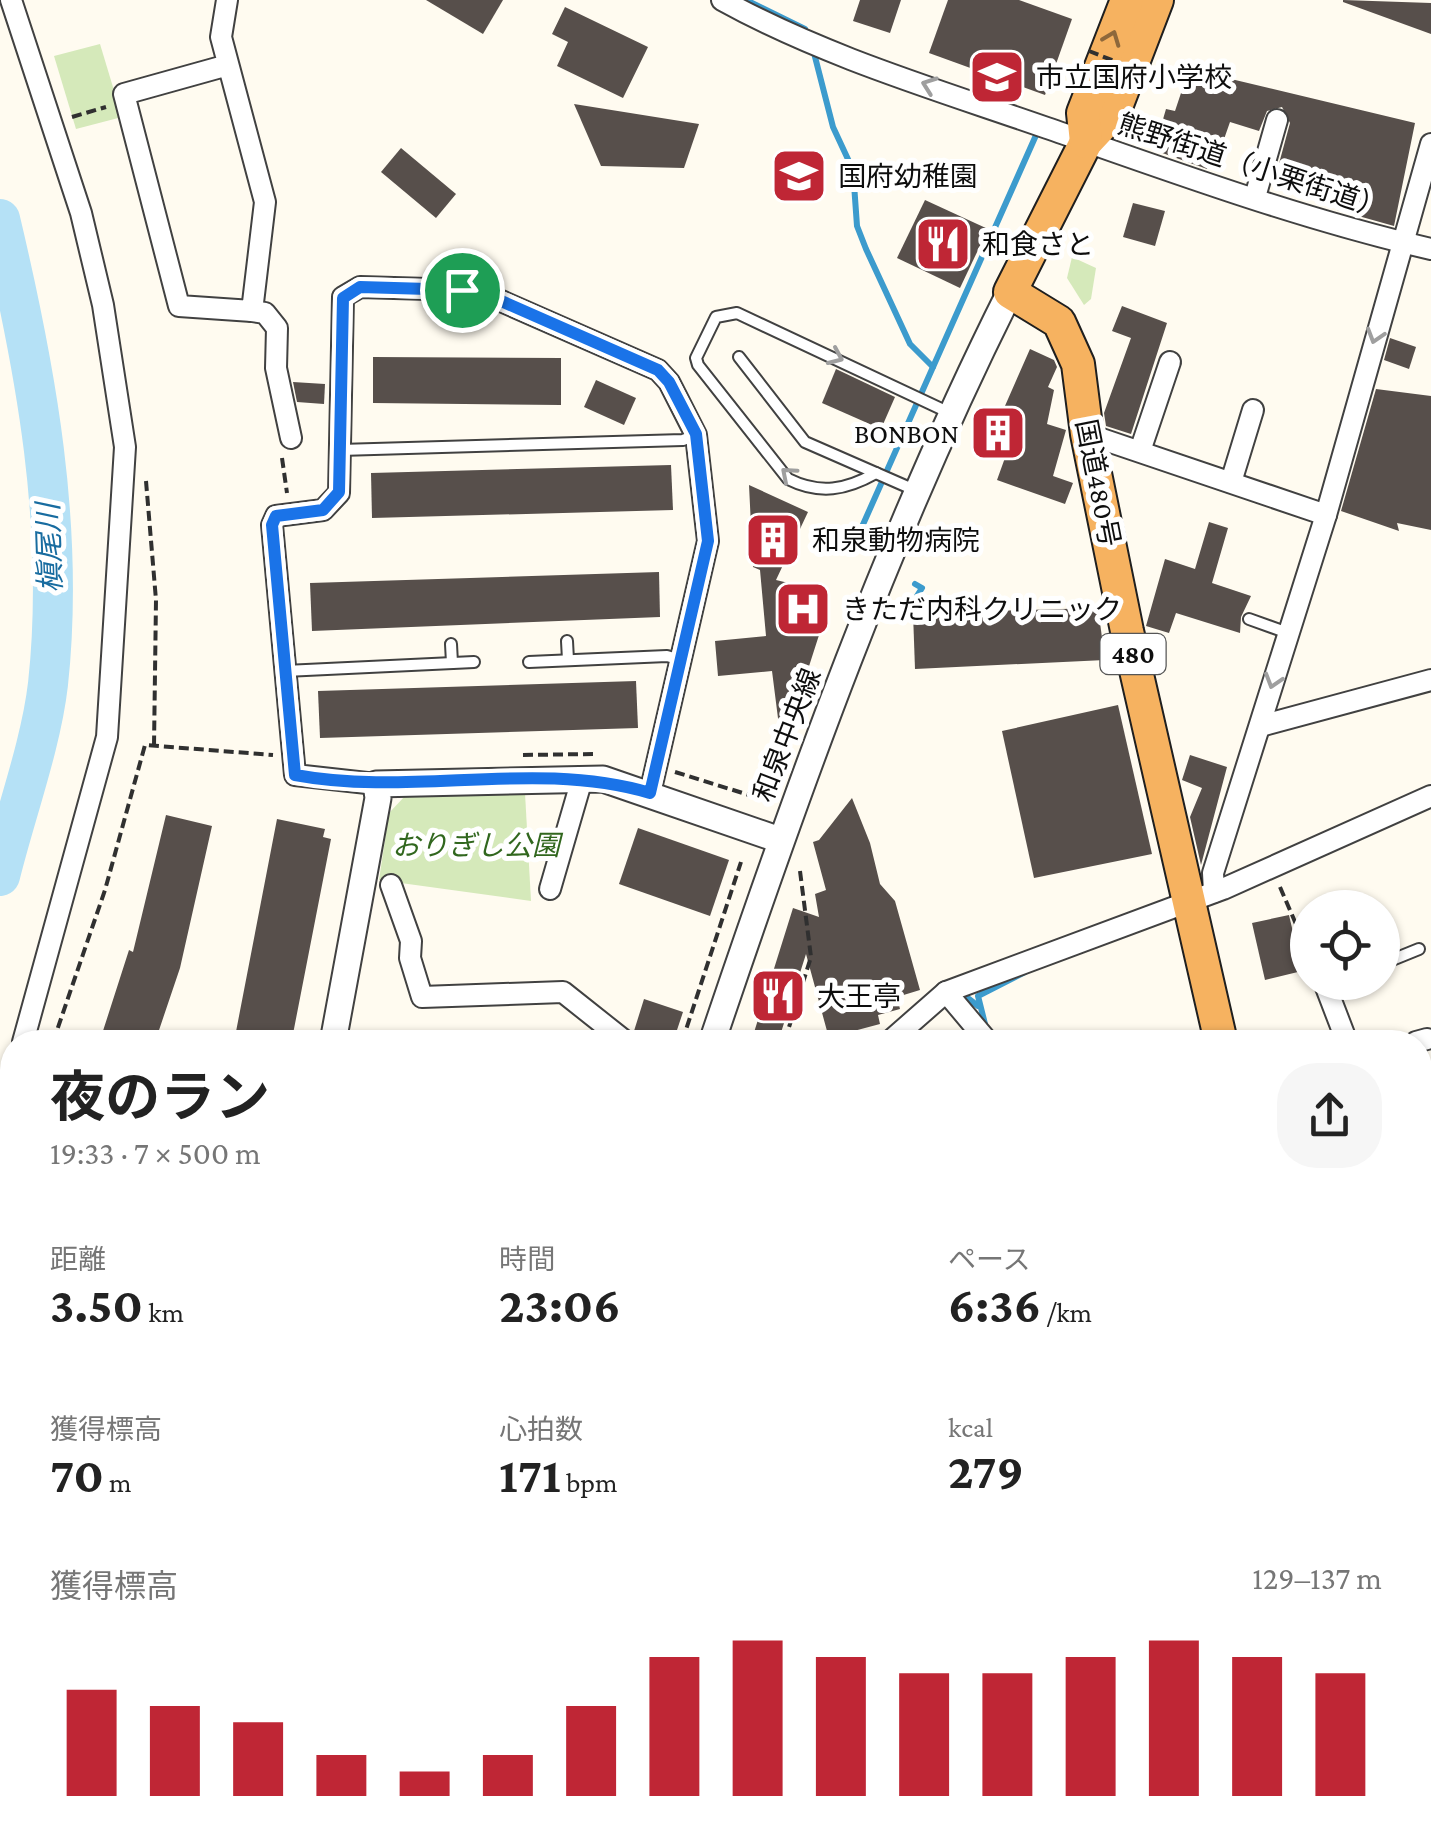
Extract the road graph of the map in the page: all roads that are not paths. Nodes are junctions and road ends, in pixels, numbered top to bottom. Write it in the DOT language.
graph roads {
  1 [pos="11,0"];
  2 [pos="227,0"];
  3 [pos="722,0"];
  4 [pos="1127,0"];
  5 [pos="1157,0"];
  6 [pos="228,65"];
  7 [pos="1277,120"];
  8 [pos="1086,142"];
  9 [pos="1431,144"];
  10 [pos="1255,197"];
  11 [pos="1404,243"];
  12 [pos="1431,250"];
  13 [pos="1010,292"];
  14 [pos="252,311"];
  15 [pos="739,358"];
  16 [pos="1170,362"];
  17 [pos="1254,410"];
  18 [pos="954,415"];
  19 [pos="295,425"];
  20 [pos="696,434"];
  21 [pos="1087,434"];
  22 [pos="340,450"];
  23 [pos="1140,451"];
  24 [pos="882,475"];
  25 [pos="1231,482"];
  26 [pos="920,492"];
  27 [pos="1326,515"];
  28 [pos="1248,619"];
  29 [pos="1283,632"];
  30 [pos="567,641"];
  31 [pos="450,644"];
  32 [pos="568,660"];
  33 [pos="681,660"];
  34 [pos="474,662"];
  35 [pos="529,662"];
  36 [pos="452,663"];
  37 [pos="284,671"];
  38 [pos="1431,680"];
  39 [pos="1260,726"];
  40 [pos="582,779"];
  41 [pos="376,784"];
  42 [pos="650,793"];
  43 [pos="1431,796"];
  44 [pos="780,840"];
  45 [pos="390,884"];
  46 [pos="550,888"];
  47 [pos="1202,897"];
  48 [pos="1420,949"];
  49 [pos="1400,957"];
  50 [pos="946,992"];
  51 [pos="1333,1000"];
  52 [pos="26,1030"];
  53 [pos="335,1030"];
  54 [pos="611,1030"];
  55 [pos="716,1030"];
  56 [pos="903,1030"];
  57 [pos="978,1030"];
  58 [pos="1219,1030"];
  59 [pos="1343,1030"];
  1 -- 52 [label="street"];
  2 -- 6 [label="street"];
  8 -- 3 [label="street, 熊野街道（小栗街道）, one-way"];
  8 -- 4 [label="highway, one-way"];
  5 -- 8 [label="highway"];
  6 -- 14 [label="street"];
  6 -- 14 [label="street"];
  7 -- 10 [label="street"];
  8 -- 10 [label="street, 熊野街道（小栗街道）"];
  8 -- 13 [label="highway"];
  9 -- 11 [label="street"];
  10 -- 11 [label="street, 熊野街道（小栗街道）"];
  11 -- 12 [label="street, 熊野街道（小栗街道）"];
  11 -- 27 [label="street, one-way"];
  13 -- 18 [label="street, 和泉中央線"];
  13 -- 21 [label="highway, 国道480号 / 480"];
  14 -- 19 [label="street"];
  15 -- 24 [label="lane"];
  16 -- 23 [label="street"];
  17 -- 25 [label="street"];
  24 -- 18 [label="lane, one-way"];
  18 -- 26 [label="street, 和泉中央線"];
  20 -- 22 [label="lane"];
  20 -- 22 [label="street"];
  20 -- 33 [label="street"];
  21 -- 23 [label="street"];
  21 -- 47 [label="highway, 国道480号 / 480"];
  22 -- 37 [label="street"];
  23 -- 25 [label="street"];
  24 -- 26 [label="lane"];
  25 -- 27 [label="street"];
  26 -- 44 [label="street, 和泉中央線"];
  27 -- 29 [label="street"];
  28 -- 29 [label="lane"];
  29 -- 39 [label="street, one-way"];
  30 -- 32 [label="lane"];
  31 -- 36 [label="lane"];
  32 -- 33 [label="lane"];
  32 -- 35 [label="lane"];
  33 -- 42 [label="street"];
  34 -- 36 [label="lane"];
  36 -- 37 [label="lane"];
  37 -- 41 [label="street"];
  38 -- 39 [label="street"];
  39 -- 47 [label="street"];
  40 -- 41 [label="street"];
  40 -- 42 [label="street"];
  40 -- 46 [label="street"];
  41 -- 53 [label="street"];
  42 -- 44 [label="street"];
  43 -- 47 [label="street"];
  44 -- 55 [label="street, 和泉中央線"];
  45 -- 54 [label="street"];
  47 -- 50 [label="street"];
  47 -- 58 [label="highway, 国道480号 / 480"];
  48 -- 49 [label="lane"];
  50 -- 56 [label="street"];
  50 -- 57 [label="street"];
  51 -- 59 [label="street"];
}
